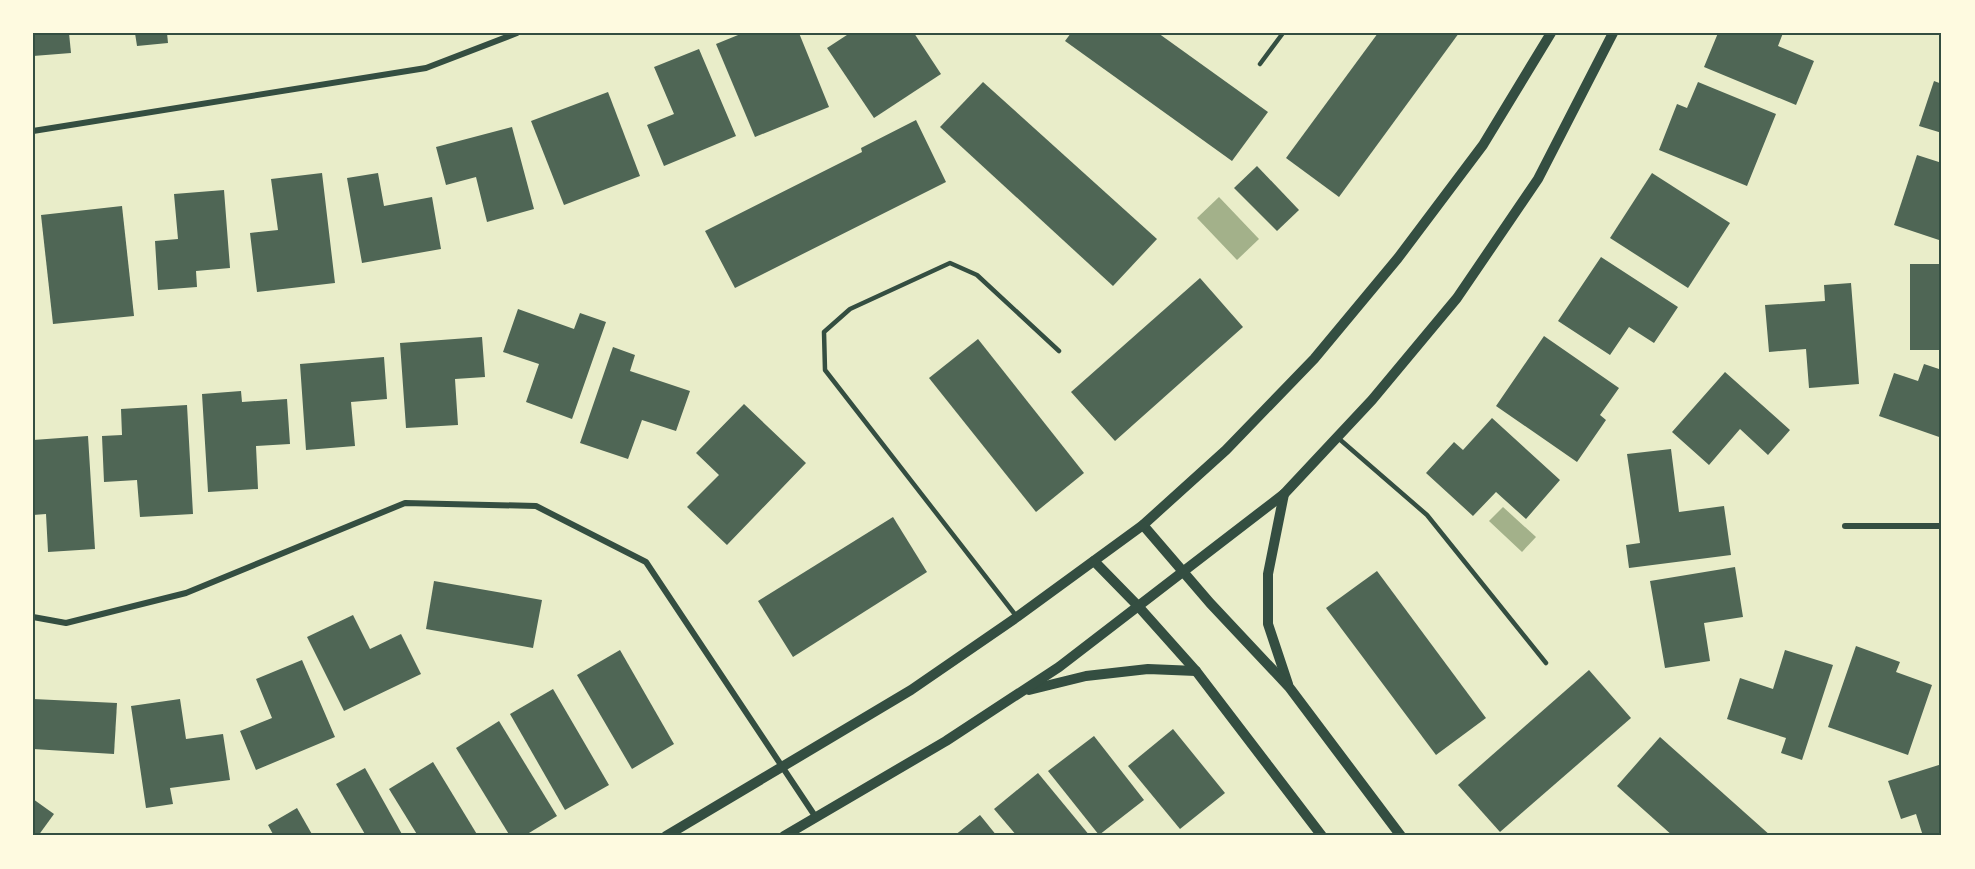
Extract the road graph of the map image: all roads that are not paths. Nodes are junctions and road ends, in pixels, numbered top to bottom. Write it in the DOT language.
graph roads {
  1 [pos="517,33"];
  2 [pos="1283,33"];
  3 [pos="1551,33"];
  4 [pos="1613,33"];
  5 [pos="1260,64"];
  6 [pos="33,131"];
  7 [pos="1059,351"];
  8 [pos="1337,437"];
  9 [pos="1284,494"];
  10 [pos="1143,525"];
  11 [pos="1845,526"];
  12 [pos="1942,526"];
  13 [pos="1094,561"];
  14 [pos="1183,572"];
  15 [pos="1138,606"];
  16 [pos="33,617"];
  17 [pos="1017,617"];
  18 [pos="1546,663"];
  19 [pos="1196,671"];
  20 [pos="1289,687"];
  21 [pos="1020,693"];
  22 [pos="782,767"];
  23 [pos="815,816"];
  24 [pos="666,836"];
  25 [pos="784,836"];
  26 [pos="1322,836"];
  27 [pos="1401,836"];
  1 -- 6 [label="street"];
  2 -- 5 [label="lane"];
  3 -- 10 [label="street"];
  4 -- 8 [label="street"];
  7 -- 17 [label="lane"];
  8 -- 9 [label="street"];
  8 -- 18 [label="lane"];
  9 -- 14 [label="street"];
  9 -- 20 [label="street"];
  10 -- 13 [label="street"];
  10 -- 14 [label="street"];
  11 -- 12 [label="street"];
  13 -- 15 [label="street"];
  13 -- 17 [label="street"];
  14 -- 15 [label="street"];
  14 -- 20 [label="street"];
  15 -- 19 [label="street"];
  15 -- 21 [label="street"];
  16 -- 22 [label="street"];
  17 -- 22 [label="street"];
  19 -- 21 [label="street"];
  19 -- 26 [label="street"];
  20 -- 27 [label="street"];
  21 -- 23 [label="street"];
  22 -- 23 [label="street"];
  22 -- 24 [label="street"];
  23 -- 25 [label="street"];
}
